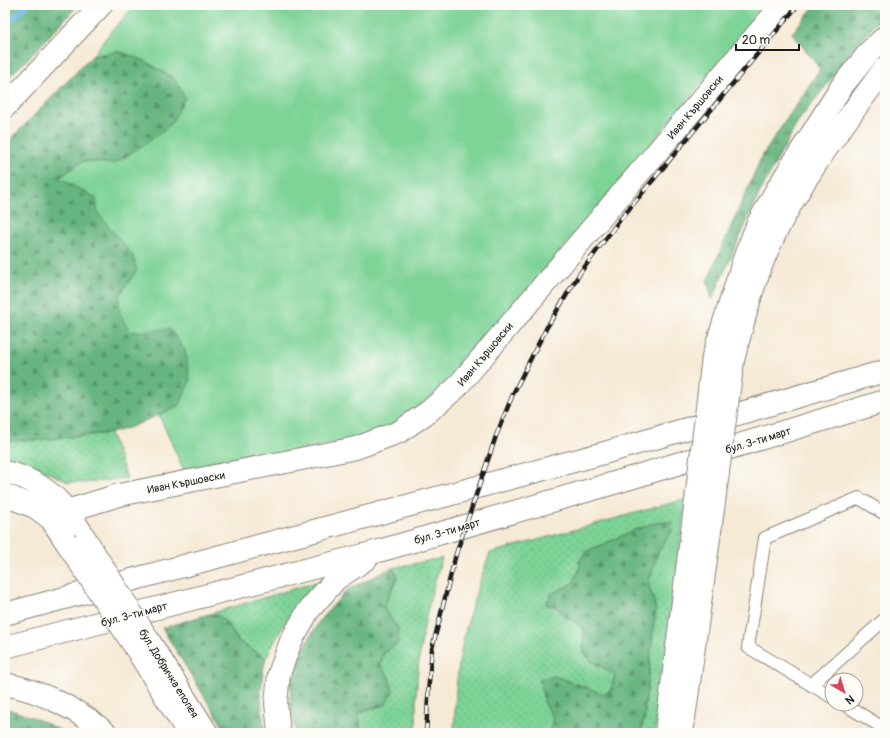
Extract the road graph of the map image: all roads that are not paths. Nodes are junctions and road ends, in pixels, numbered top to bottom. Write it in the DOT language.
graph roads {
  1 [pos="100,5"];
  2 [pos="782,5"];
  3 [pos="885,37"];
  4 [pos="885,68"];
  5 [pos="5,107"];
  6 [pos="723,359"];
  7 [pos="885,371"];
  8 [pos="885,401"];
  9 [pos="5,472"];
  10 [pos="5,494"];
  11 [pos="705,501"];
  12 [pos="885,514"];
  13 [pos="59,515"];
  14 [pos="379,550"];
  15 [pos="5,614"];
  16 [pos="885,619"];
  17 [pos="142,644"];
  18 [pos="5,647"];
  19 [pos="5,684"];
  20 [pos="811,685"];
  21 [pos="824,692"];
  22 [pos="857,712"];
  23 [pos="885,729"];
  24 [pos="106,733"];
  25 [pos="188,733"];
  26 [pos="207,733"];
  27 [pos="279,733"];
  28 [pos="666,733"];
  29 [pos="682,733"];
  1 -- 5 [label="main road"];
  2 -- 13 [label="main road, Иван Кършовски"];
  3 -- 6 [label="main road"];
  4 -- 6 [label="main road"];
  6 -- 11 [label="main road, bridge"];
  7 -- 15 [label="main road"];
  8 -- 14 [label="main road, бул. 3-ти март"];
  9 -- 13 [label="main road"];
  10 -- 13 [label="main road"];
  11 -- 28 [label="main road"];
  11 -- 29 [label="main road"];
  12 -- 20 [label="lane"];
  13 -- 17 [label="main road, бул. Добричка епопея, bridge"];
  14 -- 18 [label="main road, бул. 3-ти март"];
  14 -- 27 [label="main road"];
  16 -- 20 [label="lane"];
  17 -- 25 [label="main road, бул. Добричка епопея"];
  17 -- 26 [label="main road, бул. Добричка епопея"];
  19 -- 24 [label="main road"];
  20 -- 21 [label="lane"];
  22 -- 23 [label="lane"];
}
